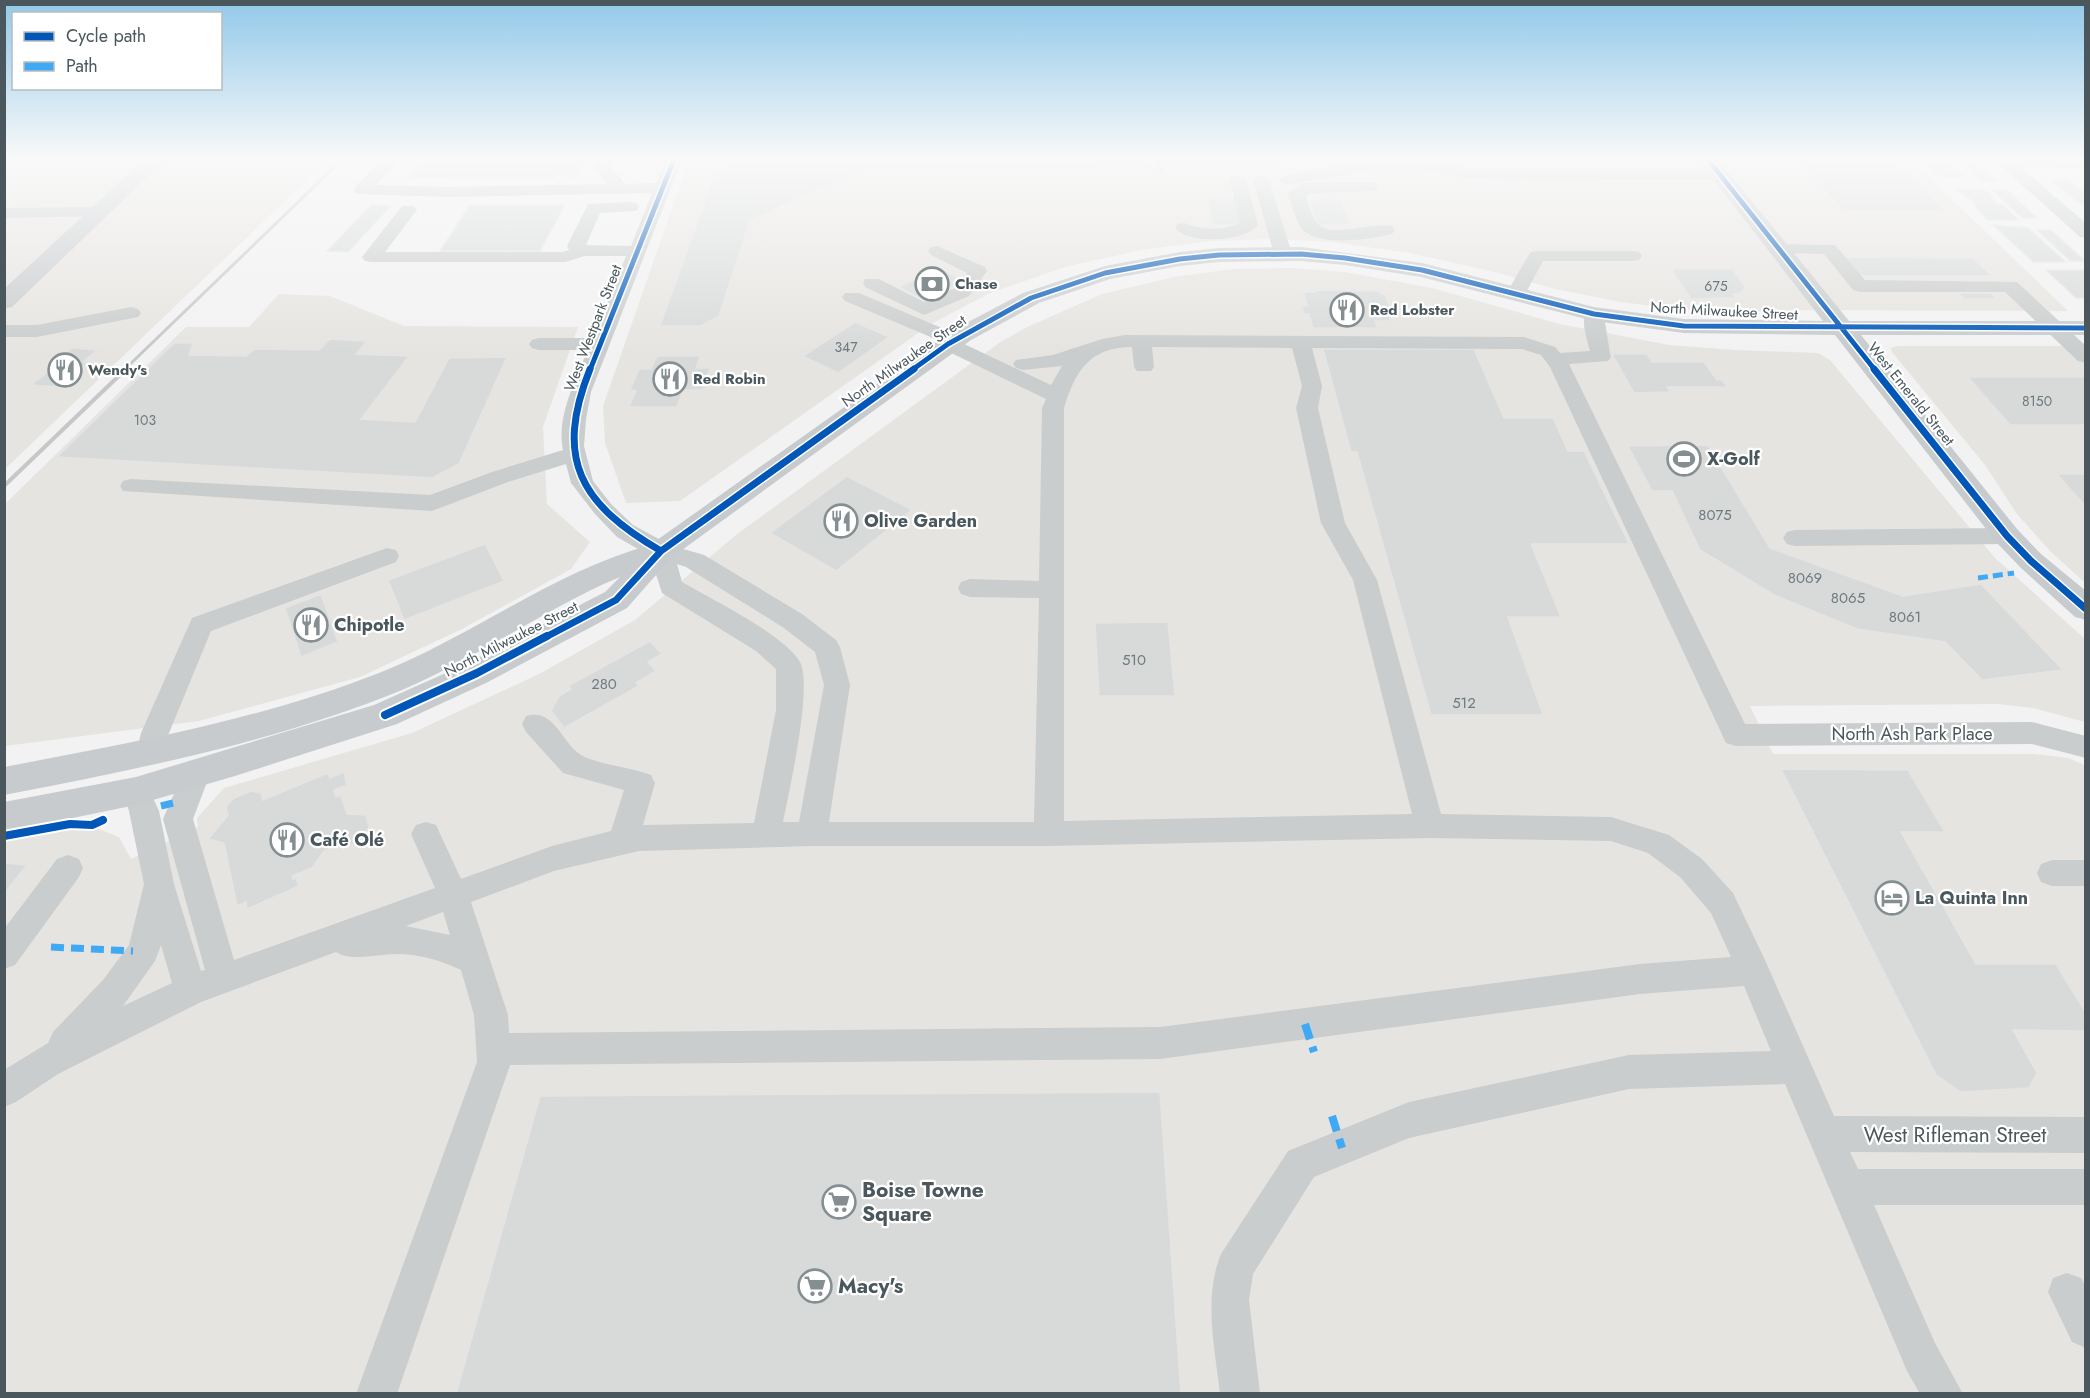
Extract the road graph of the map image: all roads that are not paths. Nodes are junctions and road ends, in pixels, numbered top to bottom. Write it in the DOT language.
graph roads {
  1 [pos="88,222"];
  2 [pos="398,222"];
  3 [pos="587,222"];
  4 [pos="649,222"];
  5 [pos="1248,222"];
  6 [pos="1273,222"];
  7 [pos="1307,222"];
  8 [pos="1757,222"];
  9 [pos="2073,222"];
  10 [pos="1184,228"];
  11 [pos="1386,230"];
  12 [pos="2085,233"];
  13 [pos="1778,249"];
  14 [pos="582,251"];
  15 [pos="637,251"];
  16 [pos="938,251"];
  17 [pos="1282,254"];
  18 [pos="1633,256"];
  19 [pos="872,283"];
  20 [pos="1516,294"];
  21 [pos="852,297"];
  22 [pos="4,302"];
  23 [pos="132,313"];
  24 [pos="1594,314"];
  25 [pos="2056,328"];
  26 [pos="2085,328"];
  27 [pos="1841,329"];
  28 [pos="4,332"];
  29 [pos="955,340"];
  30 [pos="1141,341"];
  31 [pos="1300,342"];
  32 [pos="539,344"];
  33 [pos="600,344"];
  34 [pos="1089,349"];
  35 [pos="2085,357"];
  36 [pos="1555,359"];
  37 [pos="1023,364"];
  38 [pos="1144,367"];
  39 [pos="1059,389"];
  40 [pos="575,454"];
  41 [pos="131,486"];
  42 [pos="2007,536"];
  43 [pos="1795,538"];
  44 [pos="661,551"];
  45 [pos="387,556"];
  46 [pos="970,588"];
  47 [pos="1051,590"];
  48 [pos="2083,605"];
  49 [pos="392,680"];
  50 [pos="536,724"];
  51 [pos="2085,747"];
  52 [pos="150,754"];
  53 [pos="196,774"];
  54 [pos="4,781"];
  55 [pos="136,791"];
  56 [pos="4,806"];
  57 [pos="4,817"];
  58 [pos="1430,826"];
  59 [pos="426,834"];
  60 [pos="812,834"];
  61 [pos="1049,834"];
  62 [pos="766,835"];
  63 [pos="623,841"];
  64 [pos="68,868"];
  65 [pos="2052,873"];
  66 [pos="2085,873"];
  67 [pos="159,884"];
  68 [pos="453,895"];
  69 [pos="305,948"];
  70 [pos="4,955"];
  71 [pos="473,960"];
  72 [pos="1754,970"];
  73 [pos="223,978"];
  74 [pos="191,990"];
  75 [pos="493,1049"];
  76 [pos="46,1062"];
  77 [pos="1795,1067"];
  78 [pos="4,1090"];
  79 [pos="1825,1134"];
  80 [pos="2085,1135"];
  81 [pos="1847,1187"];
  82 [pos="2085,1187"];
  83 [pos="2067,1292"];
  84 [pos="2085,1328"];
  85 [pos="376,1394"];
  86 [pos="1240,1394"];
  87 [pos="1943,1394"];
  1 -- 22 [label="main road"];
  2 -- 14 [label="street"];
  3 -- 14 [label="street"];
  4 -- 15 [label="street, West Westpark Street"];
  5 -- 10 [label="street"];
  6 -- 17 [label="street"];
  7 -- 11 [label="street"];
  8 -- 13 [label="main road, West Emerald Street"];
  9 -- 12 [label="street"];
  13 -- 25 [label="street"];
  13 -- 27 [label="main road, West Emerald Street"];
  14 -- 15 [label="street"];
  15 -- 33 [label="street, West Westpark Street"];
  16 -- 19 [label="street"];
  17 -- 20 [label="main road, North Milwaukee Street"];
  17 -- 29 [label="main road, North Milwaukee Street"];
  18 -- 20 [label="street"];
  20 -- 24 [label="main road, North Milwaukee Street"];
  21 -- 29 [label="street"];
  23 -- 28 [label="street"];
  24 -- 27 [label="main road, North Milwaukee Street"];
  24 -- 36 [label="street"];
  25 -- 26 [label="main road, North Milwaukee Street"];
  25 -- 27 [label="main road, North Milwaukee Street"];
  25 -- 35 [label="street"];
  27 -- 42 [label="main road, West Emerald Street"];
  29 -- 37 [label="street"];
  29 -- 39 [label="street"];
  29 -- 44 [label="main road, North Milwaukee Street"];
  30 -- 31 [label="street"];
  30 -- 34 [label="street"];
  30 -- 38 [label="street"];
  31 -- 36 [label="street"];
  31 -- 58 [label="street"];
  32 -- 33 [label="street"];
  33 -- 40 [label="street, West Westpark Street"];
  34 -- 37 [label="street"];
  34 -- 39 [label="street"];
  36 -- 51 [label="street, North Ash Park Place"];
  37 -- 39 [label="street"];
  39 -- 47 [label="street"];
  40 -- 41 [label="street"];
  40 -- 44 [label="street, West Westpark Street"];
  42 -- 43 [label="street"];
  42 -- 48 [label="main road, West Emerald Street"];
  44 -- 49 [label="main road, North Milwaukee Street"];
  44 -- 53 [label="main road, North Milwaukee Street"];
  44 -- 60 [label="street, West Westpark Street"];
  44 -- 62 [label="street"];
  45 -- 52 [label="street"];
  46 -- 47 [label="street"];
  47 -- 61 [label="street"];
  49 -- 52 [label="main road, North Milwaukee Street"];
  49 -- 55 [label="main road"];
  50 -- 63 [label="street"];
  52 -- 54 [label="main road, North Milwaukee Street"];
  52 -- 56 [label="main road"];
  53 -- 55 [label="main road, North Milwaukee Street"];
  53 -- 73 [label="street"];
  55 -- 57 [label="main road, North Milwaukee Street"];
  55 -- 67 [label="street"];
  58 -- 61 [label="street"];
  58 -- 72 [label="street"];
  59 -- 68 [label="street"];
  60 -- 61 [label="street"];
  60 -- 62 [label="street"];
  62 -- 63 [label="street"];
  63 -- 68 [label="street"];
  64 -- 70 [label="street"];
  65 -- 66 [label="street"];
  67 -- 74 [label="street"];
  67 -- 76 [label="street"];
  68 -- 69 [label="street"];
  68 -- 71 [label="street"];
  69 -- 71 [label="street"];
  69 -- 73 [label="street"];
  71 -- 75 [label="street"];
  72 -- 75 [label="street"];
  72 -- 77 [label="street"];
  73 -- 74 [label="street"];
  74 -- 76 [label="street"];
  75 -- 85 [label="street"];
  76 -- 78 [label="street"];
  77 -- 79 [label="street"];
  77 -- 86 [label="street"];
  79 -- 80 [label="street, West Rifleman Street"];
  79 -- 81 [label="street"];
  81 -- 82 [label="street"];
  81 -- 87 [label="street"];
  83 -- 84 [label="street"];
}
